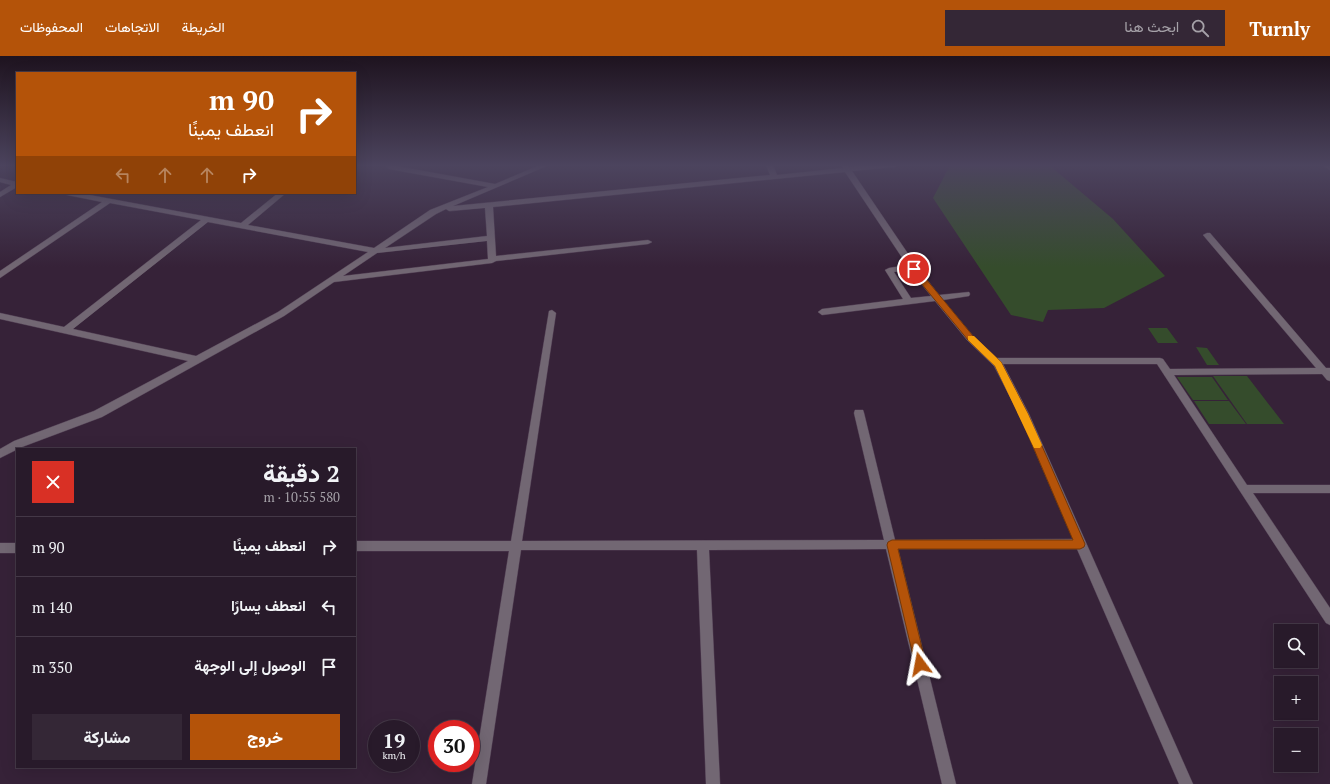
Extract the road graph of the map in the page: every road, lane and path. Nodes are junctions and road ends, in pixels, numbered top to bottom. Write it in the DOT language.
graph roads {
  1 [pos="97,199"];
  2 [pos="275,199"];
  3 [pos="465,199"];
  4 [pos="553,199"];
  5 [pos="867,199"];
  6 [pos="108,201"];
  7 [pos="489,205"];
  8 [pos="438,210"];
  9 [pos="207,219"];
  10 [pos="242,226"];
  11 [pos="1207,235"];
  12 [pos="491,238"];
  13 [pos="648,242"];
  14 [pos="376,251"];
  15 [pos="492,259"];
  16 [pos="913,267"];
  17 [pos="0,275"];
  18 [pos="331,281"];
  19 [pos="966,294"];
  20 [pos="937,298"];
  21 [pos="908,301"];
  22 [pos="822,312"];
  23 [pos="552,314"];
  24 [pos="0,316"];
  25 [pos="65,331"];
  26 [pos="198,360"];
  27 [pos="995,361"];
  28 [pos="1168,372"];
  29 [pos="1328,374"];
  30 [pos="859,413"];
  31 [pos="0,454"];
  32 [pos="1244,489"];
  33 [pos="1330,489"];
  34 [pos="1080,544"];
  35 [pos="892,545"];
  36 [pos="356,546"];
  37 [pos="517,546"];
  38 [pos="703,546"];
  39 [pos="1,548"];
  40 [pos="16,548"];
  41 [pos="1330,619"];
  42 [pos="479,784"];
  43 [pos="713,784"];
  44 [pos="949,784"];
  45 [pos="1186,784"];
  1 -- 6 [label="street"];
  2 -- 10 [label="street"];
  3 -- 8 [label="street"];
  4 -- 7 [label="street"];
  5 -- 16 [label="street"];
  6 -- 9 [label="street"];
  6 -- 17 [label="street"];
  7 -- 8 [label="street"];
  7 -- 12 [label="street"];
  8 -- 14 [label="street"];
  9 -- 10 [label="street"];
  9 -- 25 [label="street"];
  10 -- 14 [label="street"];
  11 -- 29 [label="street"];
  12 -- 14 [label="street"];
  12 -- 15 [label="street"];
  13 -- 15 [label="street"];
  14 -- 18 [label="street"];
  15 -- 18 [label="street"];
  16 -- 20 [label="street"];
  16 -- 21 [label="street"];
  18 -- 26 [label="street"];
  19 -- 20 [label="street"];
  20 -- 21 [label="street"];
  20 -- 27 [label="street"];
  21 -- 22 [label="street"];
  23 -- 37 [label="street"];
  24 -- 25 [label="street"];
  25 -- 26 [label="street"];
  26 -- 31 [label="street"];
  27 -- 28 [label="street"];
  27 -- 34 [label="street"];
  28 -- 29 [label="street"];
  28 -- 32 [label="street"];
  30 -- 35 [label="street"];
  32 -- 33 [label="street"];
  32 -- 41 [label="street"];
  34 -- 35 [label="street"];
  34 -- 45 [label="street"];
  35 -- 38 [label="street"];
  35 -- 44 [label="street"];
  36 -- 37 [label="street"];
  37 -- 38 [label="street"];
  37 -- 42 [label="street"];
  38 -- 43 [label="street"];
  39 -- 40 [label="street"];
}
